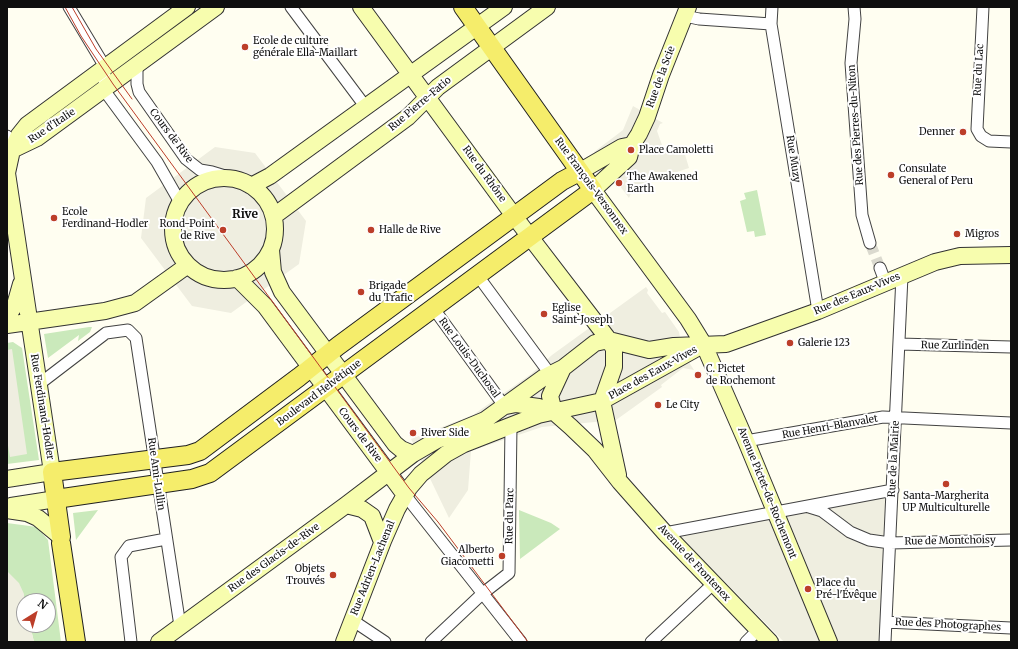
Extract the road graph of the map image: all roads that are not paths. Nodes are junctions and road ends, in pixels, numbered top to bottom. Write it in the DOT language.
graph roads {
  1 [pos="69,7"];
  2 [pos="187,7"];
  3 [pos="216,7"];
  4 [pos="291,7"];
  5 [pos="362,7"];
  6 [pos="463,7"];
  7 [pos="504,7"];
  8 [pos="547,7"];
  9 [pos="772,7"];
  10 [pos="854,7"];
  11 [pos="983,7"];
  12 [pos="686,12"];
  13 [pos="771,24"];
  14 [pos="477,27"];
  15 [pos="491,48"];
  16 [pos="138,65"];
  17 [pos="105,67"];
  18 [pos="411,74"];
  19 [pos="104,90"];
  20 [pos="428,96"];
  21 [pos="365,106"];
  22 [pos="1011,142"];
  23 [pos="9,143"];
  24 [pos="632,145"];
  25 [pos="579,172"];
  26 [pos="7,173"];
  27 [pos="235,179"];
  28 [pos="251,186"];
  29 [pos="593,190"];
  30 [pos="181,204"];
  31 [pos="274,216"];
  32 [pos="514,216"];
  33 [pos="531,237"];
  34 [pos="870,243"];
  35 [pos="271,250"];
  36 [pos="1011,255"];
  37 [pos="188,265"];
  38 [pos="880,268"];
  39 [pos="478,276"];
  40 [pos="902,276"];
  41 [pos="22,278"];
  42 [pos="237,278"];
  43 [pos="886,284"];
  44 [pos="434,309"];
  45 [pos="818,311"];
  46 [pos="7,316"];
  47 [pos="29,322"];
  48 [pos="596,324"];
  49 [pos="7,325"];
  50 [pos="602,342"];
  51 [pos="899,344"];
  52 [pos="704,345"];
  53 [pos="1011,347"];
  54 [pos="328,354"];
  55 [pos="311,368"];
  56 [pos="556,371"];
  57 [pos="344,375"];
  58 [pos="38,385"];
  59 [pos="326,389"];
  60 [pos="602,401"];
  61 [pos="505,407"];
  62 [pos="554,412"];
  63 [pos="896,417"];
  64 [pos="1011,423"];
  65 [pos="511,426"];
  66 [pos="746,441"];
  67 [pos="413,454"];
  68 [pos="154,458"];
  69 [pos="52,472"];
  70 [pos="388,474"];
  71 [pos="7,479"];
  72 [pos="620,482"];
  73 [pos="157,484"];
  74 [pos="893,490"];
  75 [pos="405,495"];
  76 [pos="56,499"];
  77 [pos="346,505"];
  78 [pos="7,506"];
  79 [pos="808,506"];
  80 [pos="7,510"];
  81 [pos="775,512"];
  82 [pos="665,533"];
  83 [pos="166,539"];
  84 [pos="61,540"];
  85 [pos="1011,540"];
  86 [pos="382,542"];
  87 [pos="890,543"];
  88 [pos="713,584"];
  89 [pos="482,594"];
  90 [pos="352,620"];
  91 [pos="886,622"];
  92 [pos="180,626"];
  93 [pos="1011,628"];
  94 [pos="758,630"];
  95 [pos="163,641"];
  96 [pos="76,642"];
  97 [pos="132,642"];
  98 [pos="344,642"];
  99 [pos="385,642"];
  100 [pos="431,642"];
  101 [pos="521,642"];
  102 [pos="651,642"];
  103 [pos="746,642"];
  104 [pos="770,642"];
  105 [pos="829,642"];
  106 [pos="885,642"];
  1 -- 17 [label="street"];
  2 -- 17 [label="street, Rue d'Italie"];
  3 -- 16 [label="street, Rue d'Italie"];
  4 -- 21 [label="street"];
  5 -- 18 [label="street, Rue du Rhône"];
  6 -- 14 [label="main road, Rue François-Versonnex"];
  7 -- 14 [label="street"];
  8 -- 15 [label="street, Rue Pierre-Fatio"];
  9 -- 13 [label="street, Rue Muzy"];
  10 -- 34 [label="street, Rue des Pierres-du-Niton"];
  11 -- 22 [label="street, Rue du Lac"];
  12 -- 13 [label="street"];
  12 -- 24 [label="street, Rue de la Scie"];
  13 -- 45 [label="street, Rue Muzy"];
  14 -- 15 [label="main road, Rue François-Versonnex"];
  14 -- 18 [label="street"];
  15 -- 20 [label="street, Rue Pierre-Fatio"];
  15 -- 25 [label="main road, Rue François-Versonnex"];
  16 -- 19 [label="street, Rue d'Italie"];
  16 -- 27 [label="street, Cours de Rive"];
  17 -- 19 [label="street"];
  17 -- 23 [label="street, Rue d'Italie"];
  18 -- 20 [label="street, Rue du Rhône"];
  18 -- 21 [label="street"];
  19 -- 23 [label="street, Rue d'Italie"];
  19 -- 30 [label="street"];
  20 -- 31 [label="street, Rue Pierre-Fatio"];
  20 -- 32 [label="street, Rue du Rhône"];
  21 -- 28 [label="street"];
  23 -- 26 [label="street, Rue Ferdinand-Hodler"];
  24 -- 25 [label="street"];
  24 -- 29 [label="street"];
  25 -- 29 [label="main road, Rue François-Versonnex"];
  25 -- 32 [label="main road"];
  26 -- 41 [label="street, Rue Ferdinand-Hodler"];
  27 -- 28 [label="street"];
  27 -- 30 [label="street"];
  28 -- 31 [label="street"];
  29 -- 33 [label="main road, Boulevard Helvétique"];
  29 -- 52 [label="street, Rue François-Versonnex"];
  30 -- 37 [label="street"];
  31 -- 35 [label="street"];
  32 -- 33 [label="street, Rue du Rhône"];
  32 -- 54 [label="main road"];
  33 -- 39 [label="main road, Boulevard Helvétique"];
  33 -- 48 [label="street, Rue du Rhône"];
  35 -- 42 [label="street"];
  35 -- 54 [label="street"];
  36 -- 40 [label="street, Rue des Eaux-Vives"];
  37 -- 42 [label="street"];
  37 -- 47 [label="street"];
  38 -- 43 [label="street"];
  39 -- 44 [label="main road, Boulevard Helvétique"];
  39 -- 56 [label="street"];
  40 -- 43 [label="street, Rue des Eaux-Vives"];
  40 -- 51 [label="street, Rue de la Mairie"];
  41 -- 46 [label="street"];
  41 -- 47 [label="street, Rue Ferdinand-Hodler"];
  42 -- 55 [label="street, Cours de Rive"];
  43 -- 45 [label="street, Rue des Eaux-Vives"];
  44 -- 57 [label="main road, Boulevard Helvétique"];
  44 -- 61 [label="street, Rue Louis-Duchosal"];
  45 -- 52 [label="street, Rue des Eaux-Vives"];
  47 -- 49 [label="street"];
  47 -- 58 [label="street, Rue Ferdinand-Hodler"];
  48 -- 50 [label="street, Place des Eaux-Vives"];
  50 -- 52 [label="street, Place des Eaux-Vives"];
  50 -- 56 [label="street"];
  50 -- 60 [label="street, Place des Eaux-Vives"];
  51 -- 53 [label="street, Rue Zurlinden"];
  51 -- 63 [label="street, Rue de la Mairie"];
  52 -- 60 [label="street, Place des Eaux-Vives"];
  52 -- 66 [label="street, Avenue Pictet-de-Rochemont"];
  54 -- 55 [label="main road"];
  54 -- 57 [label="street"];
  55 -- 59 [label="street, Cours de Rive"];
  55 -- 68 [label="main road"];
  56 -- 61 [label="street"];
  56 -- 62 [label="street"];
  57 -- 59 [label="main road, Boulevard Helvétique"];
  57 -- 67 [label="street"];
  58 -- 68 [label="street, Rue Ami-Lullin"];
  58 -- 69 [label="street, Rue Ferdinand-Hodler"];
  59 -- 70 [label="street, Cours de Rive"];
  59 -- 73 [label="main road, Boulevard Helvétique"];
  60 -- 62 [label="street, Place des Eaux-Vives"];
  60 -- 72 [label="street, Avenue de Frontenex"];
  61 -- 62 [label="street"];
  61 -- 67 [label="street"];
  62 -- 65 [label="street, Place des Eaux-Vives"];
  62 -- 72 [label="street, Avenue de Frontenex"];
  63 -- 64 [label="street, Rue Henri-Blanvalet"];
  63 -- 66 [label="street, Rue Henri-Blanvalet"];
  63 -- 74 [label="street, Rue de la Mairie"];
  65 -- 75 [label="street, Place des Eaux-Vives"];
  65 -- 89 [label="street, Rue du Parc"];
  66 -- 81 [label="street, Avenue Pictet-de-Rochemont"];
  67 -- 70 [label="street"];
  68 -- 69 [label="main road"];
  68 -- 73 [label="street, Rue Ami-Lullin"];
  69 -- 71 [label="street"];
  69 -- 76 [label="main road, Rue Ferdinand-Hodler"];
  70 -- 75 [label="street, Cours de Rive"];
  70 -- 77 [label="street, Rue des Glacis-de-Rive"];
  72 -- 82 [label="street, Avenue de Frontenex"];
  73 -- 76 [label="main road, Boulevard Helvétique"];
  73 -- 83 [label="street, Rue Ami-Lullin"];
  74 -- 79 [label="street"];
  74 -- 87 [label="street, Rue de la Mairie"];
  75 -- 86 [label="street, Rue Adrien-Lachenal"];
  75 -- 89 [label="street, Cours de Rive"];
  76 -- 78 [label="street, Boulevard Helvétique"];
  76 -- 84 [label="main road, Rue Ferdinand-Hodler"];
  77 -- 86 [label="street"];
  77 -- 92 [label="street, Rue des Glacis-de-Rive"];
  79 -- 81 [label="street"];
  79 -- 87 [label="street"];
  80 -- 84 [label="street"];
  81 -- 82 [label="street"];
  81 -- 105 [label="street, Avenue Pictet-de-Rochemont"];
  82 -- 88 [label="street, Avenue de Frontenex"];
  83 -- 92 [label="street, Rue Ami-Lullin"];
  83 -- 97 [label="street"];
  84 -- 96 [label="main road, Rue Ferdinand-Hodler"];
  85 -- 87 [label="street, Rue de Montchoisy"];
  86 -- 90 [label="street, Rue Adrien-Lachenal"];
  87 -- 91 [label="street, Rue de la Mairie"];
  88 -- 94 [label="street, Avenue de Frontenex"];
  88 -- 102 [label="street"];
  89 -- 100 [label="street"];
  89 -- 101 [label="street, Cours de Rive"];
  90 -- 98 [label="street, Rue Adrien-Lachenal"];
  90 -- 99 [label="street"];
  91 -- 93 [label="street, Rue des Photographes"];
  91 -- 106 [label="street, Rue de la Mairie"];
  92 -- 95 [label="street, Rue des Glacis-de-Rive"];
  94 -- 103 [label="street"];
  94 -- 104 [label="street, Avenue de Frontenex"];
}
